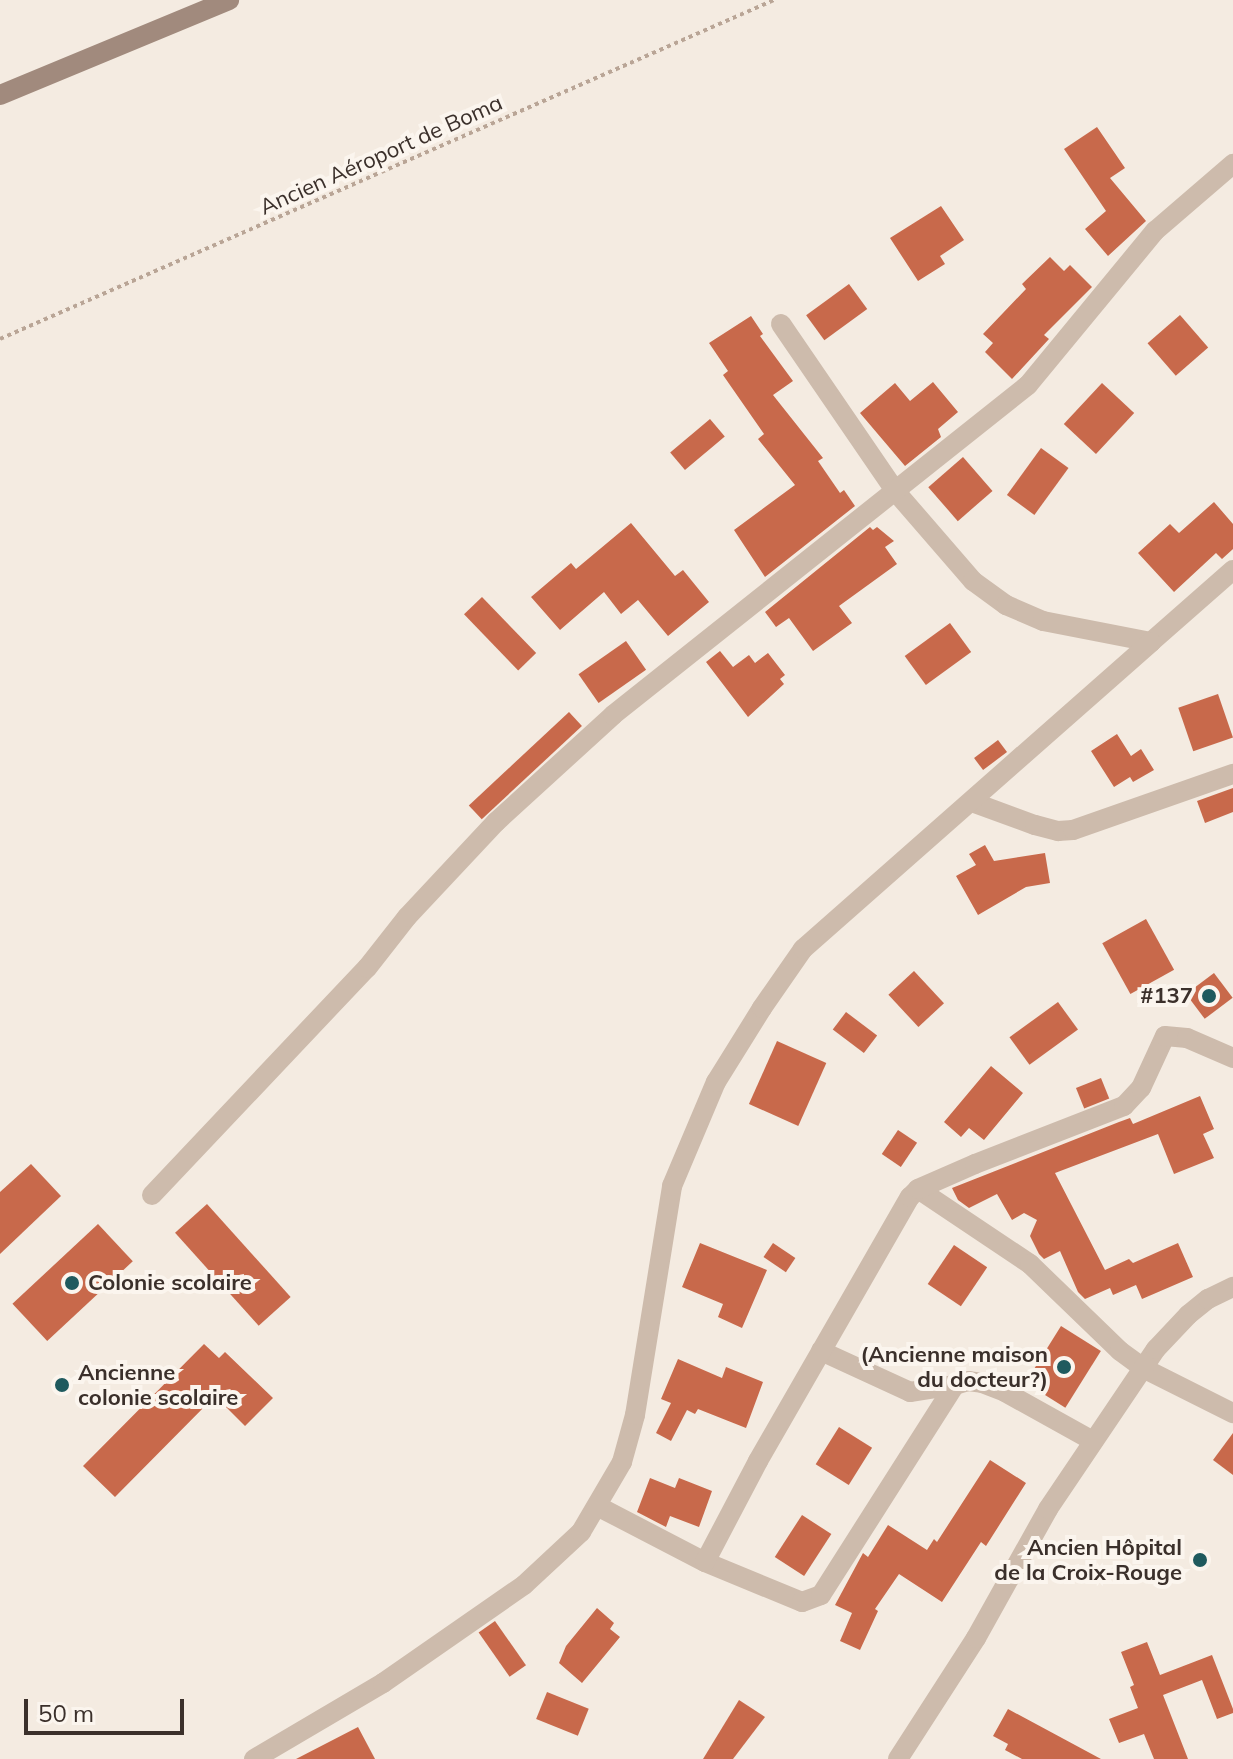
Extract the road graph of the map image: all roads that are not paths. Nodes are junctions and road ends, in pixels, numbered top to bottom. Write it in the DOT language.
graph roads {
  1 [pos="229,0"];
  2 [pos="0,95"];
  3 [pos="1233,164"];
  4 [pos="781,324"];
  5 [pos="896,492"];
  6 [pos="1233,570"];
  7 [pos="1151,642"];
  8 [pos="1233,774"];
  9 [pos="972,802"];
  10 [pos="1233,1058"];
  11 [pos="918,1189"];
  12 [pos="152,1195"];
  13 [pos="1233,1287"];
  14 [pos="821,1351"];
  15 [pos="1143,1368"];
  16 [pos="955,1385"];
  17 [pos="1233,1413"];
  18 [pos="1093,1441"];
  19 [pos="599,1507"];
  20 [pos="705,1562"];
  21 [pos="254,1759"];
  22 [pos="898,1759"];
  1 -- 2 [label="street"];
  3 -- 5 [label="street"];
  4 -- 5 [label="street"];
  5 -- 7 [label="street"];
  5 -- 12 [label="street"];
  6 -- 7 [label="street"];
  7 -- 9 [label="street"];
  8 -- 9 [label="street"];
  9 -- 19 [label="street"];
  10 -- 11 [label="street"];
  11 -- 14 [label="street"];
  11 -- 15 [label="street"];
  13 -- 15 [label="street"];
  14 -- 16 [label="street"];
  14 -- 20 [label="street"];
  15 -- 17 [label="street"];
  15 -- 18 [label="street"];
  16 -- 18 [label="street"];
  16 -- 20 [label="street"];
  18 -- 22 [label="street"];
  19 -- 20 [label="street"];
  19 -- 21 [label="street"];
}
